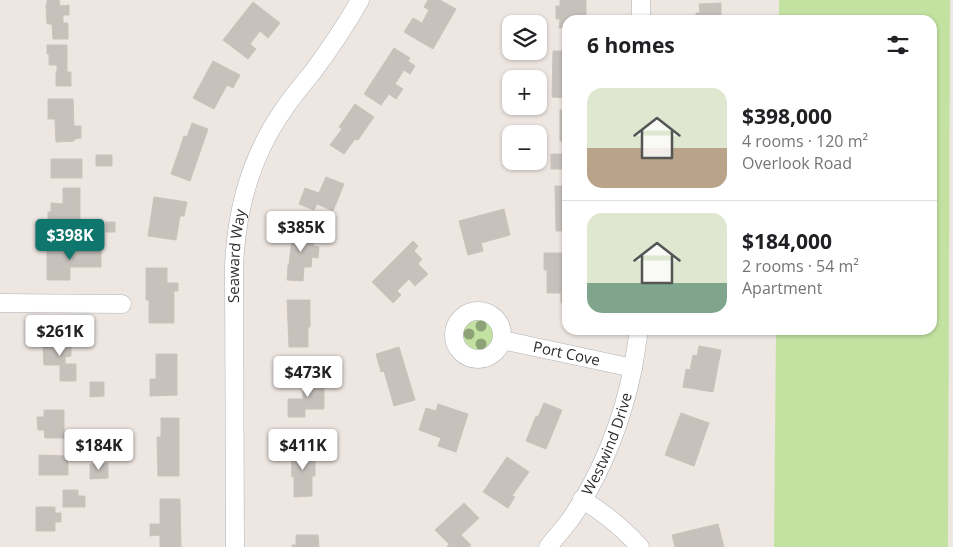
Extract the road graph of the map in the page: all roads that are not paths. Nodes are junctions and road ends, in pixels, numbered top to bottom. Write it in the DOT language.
graph roads {
  1 [pos="360,0"];
  2 [pos="640,0"];
  3 [pos="641,15"];
  4 [pos="0,303"];
  5 [pos="122,304"];
  6 [pos="638,335"];
  7 [pos="502,340"];
  8 [pos="633,368"];
  9 [pos="582,499"];
  10 [pos="234,547"];
  11 [pos="548,547"];
  12 [pos="640,547"];
  1 -- 10 [label="street, Seaward Way"];
  2 -- 3 [label="street"];
  4 -- 5 [label="street"];
  6 -- 8 [label="street, Westwind Drive"];
  7 -- 8 [label="street, Port Cove"];
  8 -- 9 [label="street, Westwind Drive"];
  9 -- 11 [label="street, Westwind Drive"];
  9 -- 12 [label="street"];
}
